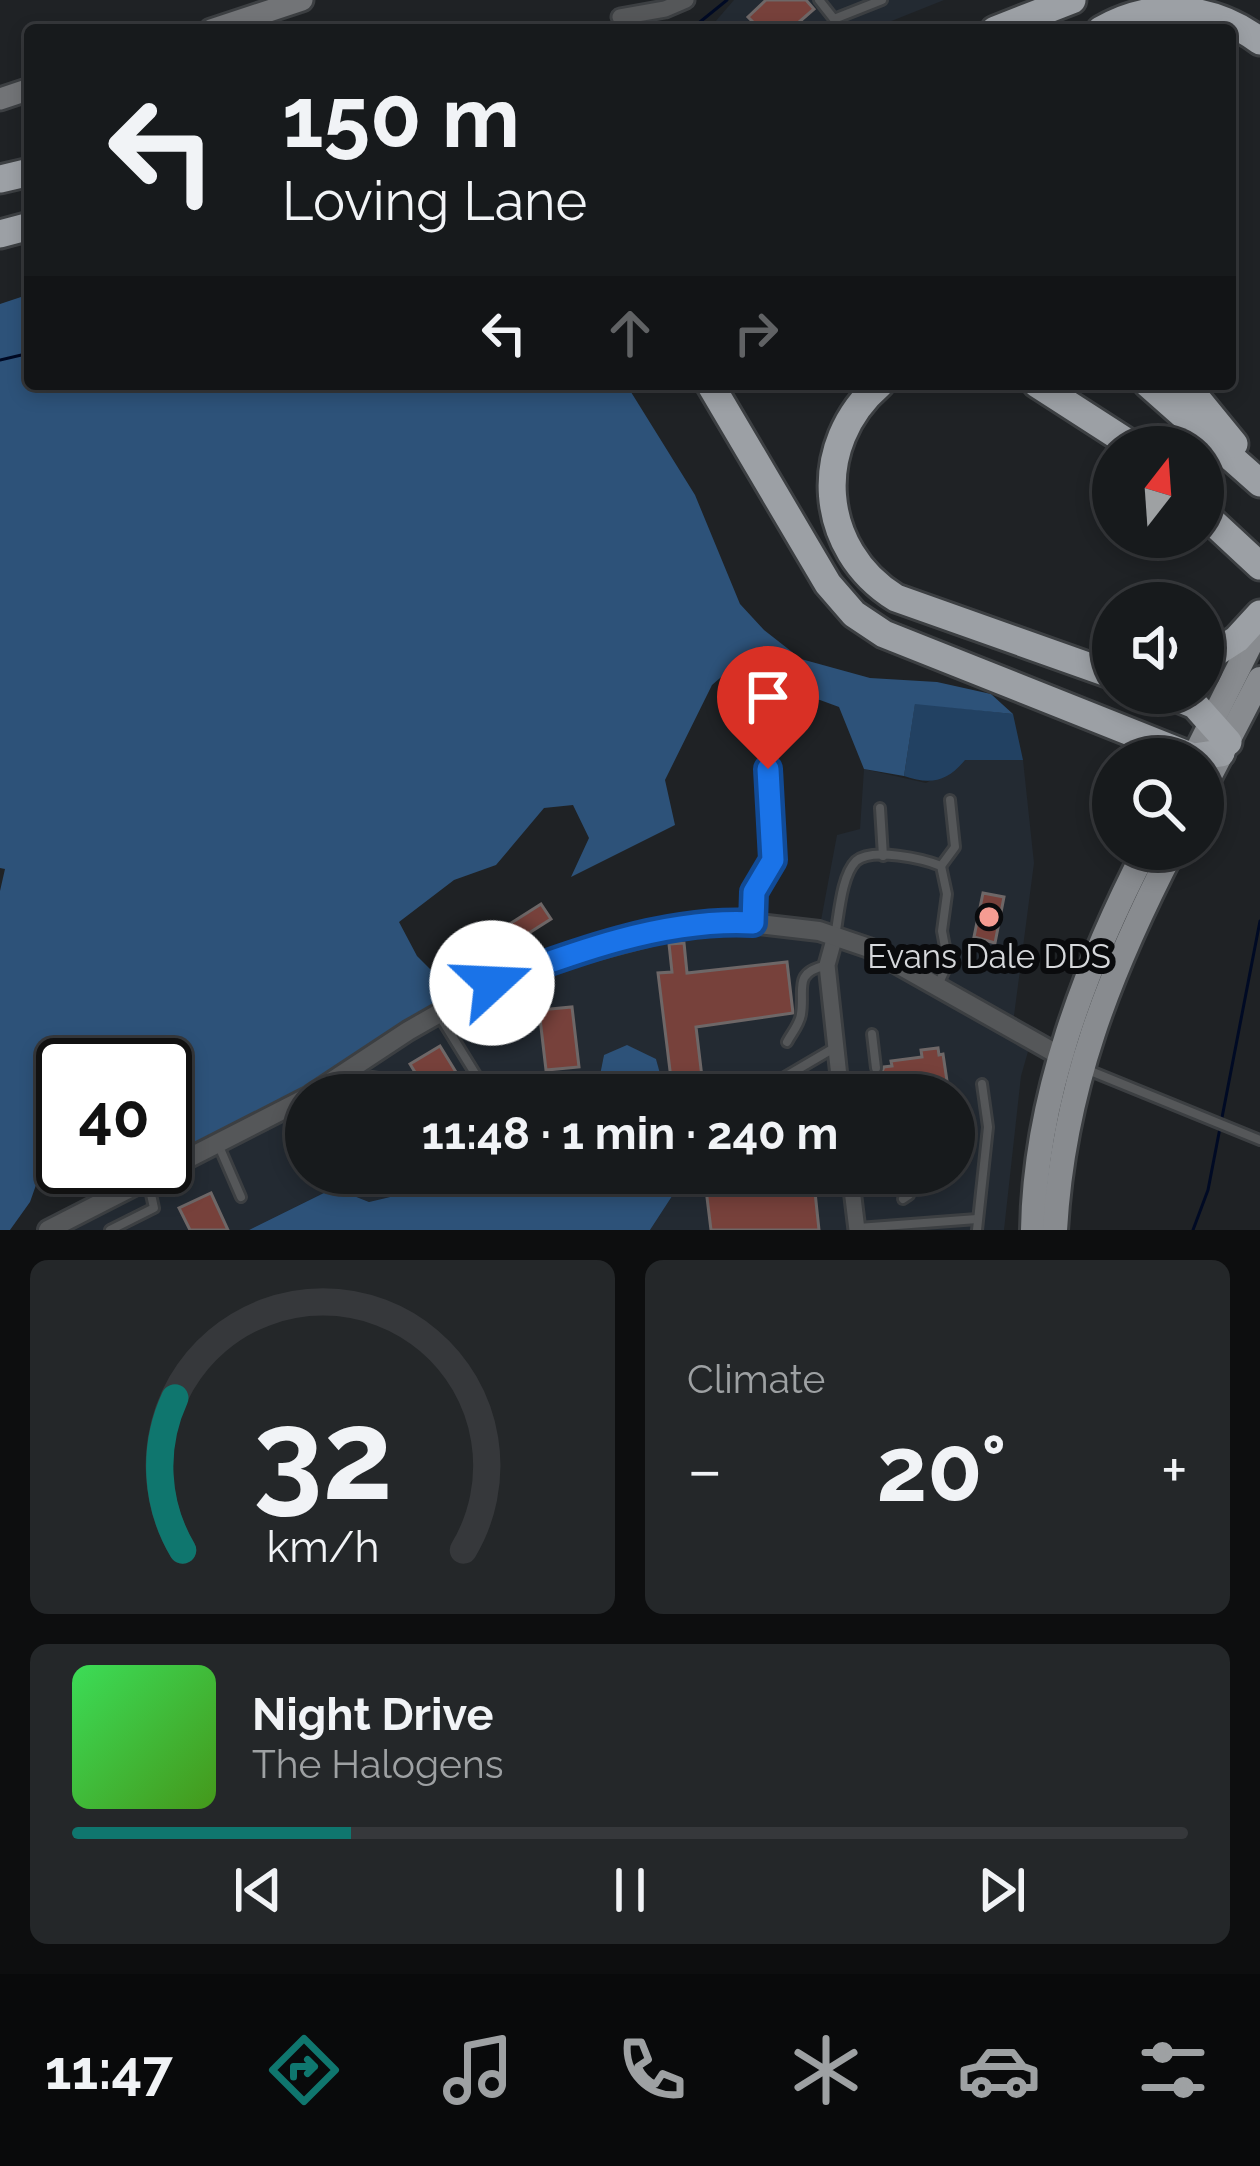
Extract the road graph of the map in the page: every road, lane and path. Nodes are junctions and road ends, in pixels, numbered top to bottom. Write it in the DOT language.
graph roads {
  1 [pos="302,0"];
  2 [pos="686,0"];
  3 [pos="819,0"];
  4 [pos="882,0"];
  5 [pos="1072,0"];
  6 [pos="620,17"];
  7 [pos="229,24"];
  8 [pos="1010,24"];
  9 [pos="1111,24"];
  10 [pos="1231,24"];
  11 [pos="714,390"];
  12 [pos="875,390"];
  13 [pos="1045,390"];
  14 [pos="1072,390"];
  15 [pos="1162,390"];
  16 [pos="1191,402"];
  17 [pos="1101,426"];
  18 [pos="1110,426"];
  19 [pos="1260,479"];
  20 [pos="1224,533"];
  21 [pos="1260,566"];
  22 [pos="1260,614"];
  23 [pos="1260,625"];
  24 [pos="1224,647"];
  25 [pos="1092,666"];
  26 [pos="1260,680"];
  27 [pos="1183,738"];
  28 [pos="1213,738"];
  29 [pos="1216,738"];
  30 [pos="768,769"];
  31 [pos="950,800"];
  32 [pos="880,808"];
  33 [pos="883,856"];
  34 [pos="941,866"];
  35 [pos="1136,870"];
  36 [pos="1162,870"];
  37 [pos="753,923"];
  38 [pos="835,936"];
  39 [pos="827,965"];
  40 [pos="937,986"];
  41 [pos="438,1013"];
  42 [pos="872,1034"];
  43 [pos="787,1042"];
  44 [pos="835,1048"];
  45 [pos="1071,1062"];
  46 [pos="876,1068"];
  47 [pos="344,1074"];
  48 [pos="475,1074"];
  49 [pos="790,1074"];
  50 [pos="838,1074"];
  51 [pos="982,1084"];
  52 [pos="285,1109"];
  53 [pos="1260,1139"];
  54 [pos="218,1144"];
  55 [pos="192,1157"];
  56 [pos="119,1194"];
  57 [pos="151,1194"];
  58 [pos="853,1194"];
  59 [pos="909,1194"];
  60 [pos="241,1198"];
  61 [pos="903,1199"];
  62 [pos="977,1225"];
  63 [pos="927,1226"];
  64 [pos="857,1229"];
  65 [pos="48,1230"];
  66 [pos="110,1230"];
  67 [pos="1033,1230"];
  68 [pos="1055,1230"];
  1 -- 7 [label="main road"];
  2 -- 6 [label="street"];
  3 -- 4 [label="lane"];
  5 -- 8 [label="highway"];
  9 -- 10 [label="highway"];
  11 -- 27 [label="highway"];
  12 -- 25 [label="highway"];
  13 -- 17 [label="highway"];
  14 -- 18 [label="highway"];
  15 -- 16 [label="highway"];
  16 -- 19 [label="highway"];
  20 -- 21 [label="highway"];
  22 -- 24 [label="highway"];
  23 -- 28 [label="main road"];
  26 -- 29 [label="main road"];
  30 -- 37 [label="street"];
  31 -- 34 [label="lane"];
  32 -- 33 [label="lane"];
  33 -- 34 [label="lane"];
  33 -- 38 [label="lane"];
  34 -- 40 [label="lane"];
  35 -- 45 [label="main road"];
  36 -- 45 [label="main road"];
  37 -- 38 [label="street"];
  37 -- 41 [label="street"];
  38 -- 39 [label="street"];
  38 -- 40 [label="street"];
  39 -- 43 [label="lane"];
  39 -- 44 [label="street"];
  40 -- 45 [label="street"];
  41 -- 47 [label="street"];
  41 -- 48 [label="lane"];
  42 -- 46 [label="lane"];
  44 -- 49 [label="lane"];
  44 -- 50 [label="street"];
  45 -- 53 [label="lane"];
  45 -- 67 [label="main road"];
  45 -- 68 [label="main road"];
  51 -- 62 [label="lane"];
  52 -- 54 [label="street"];
  54 -- 55 [label="street"];
  54 -- 60 [label="lane"];
  56 -- 65 [label="street"];
  57 -- 66 [label="lane"];
  58 -- 64 [label="street"];
  59 -- 61 [label="lane"];
  62 -- 63 [label="lane"];
  63 -- 64 [label="lane"];
}
